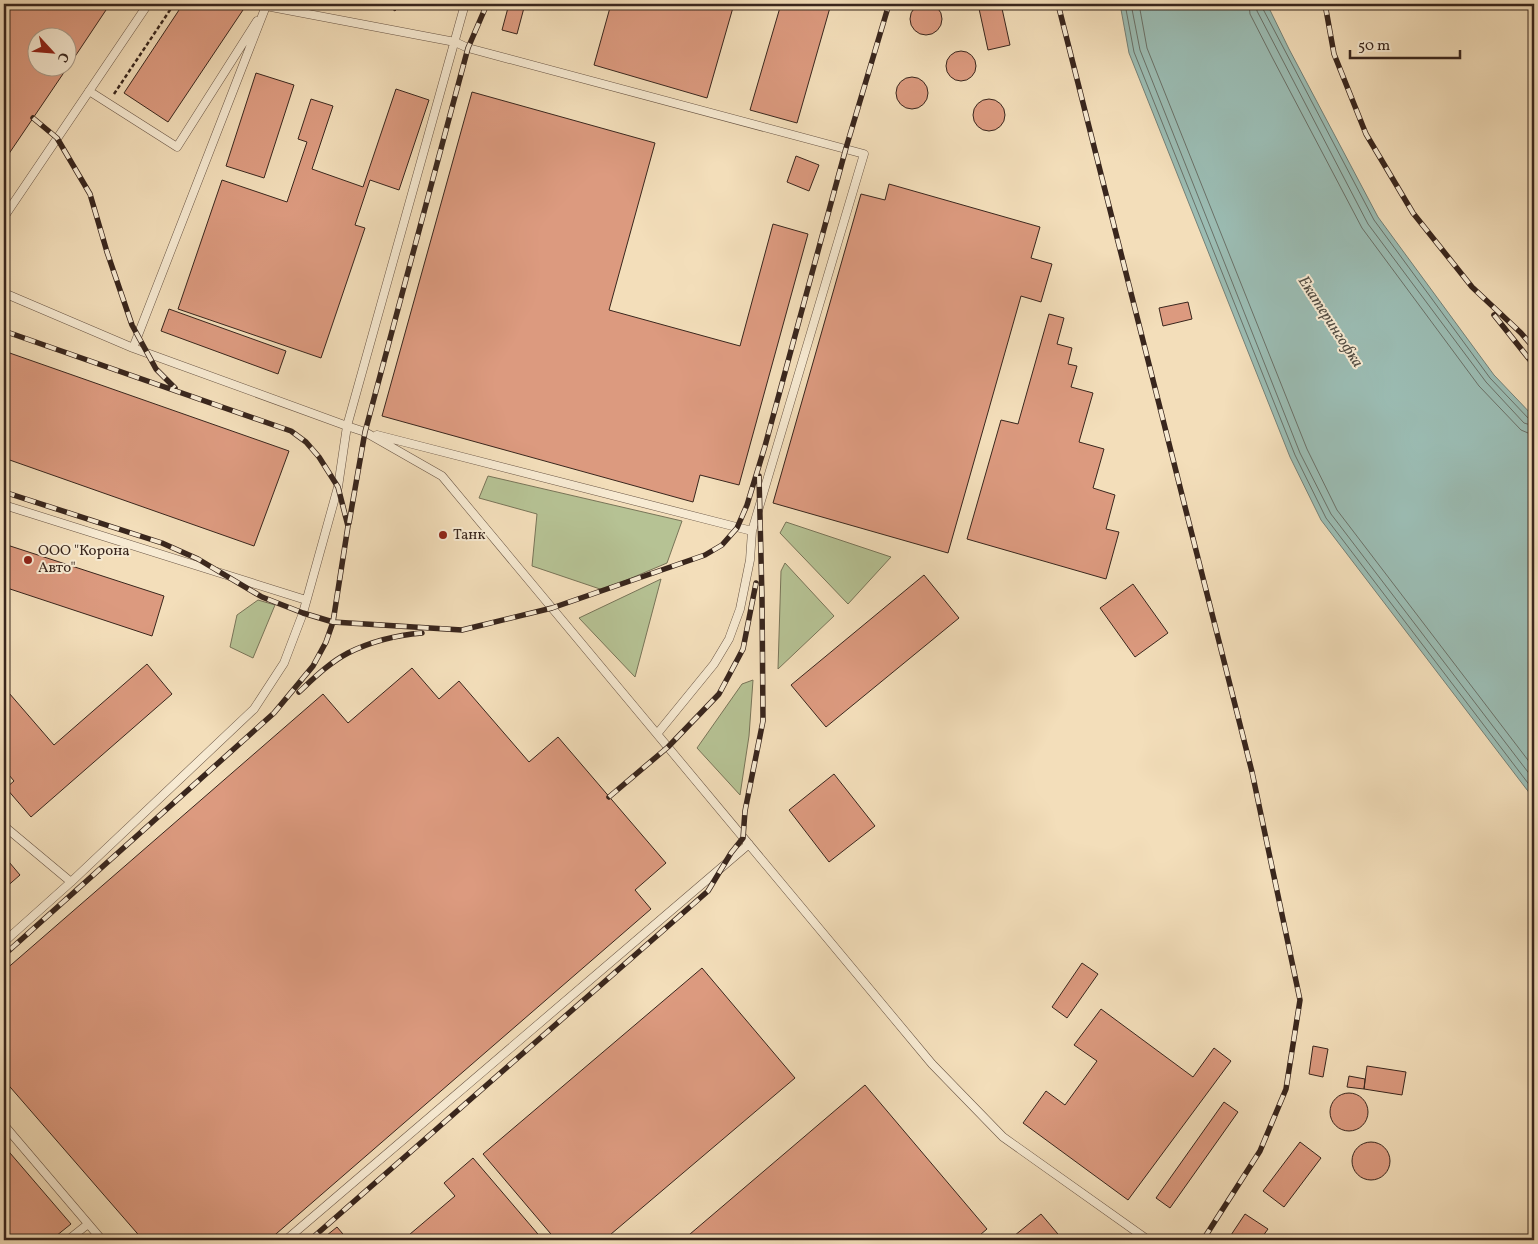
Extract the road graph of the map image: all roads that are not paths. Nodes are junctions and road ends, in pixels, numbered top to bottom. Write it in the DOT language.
graph roads {
  1 [pos="148,4"];
  2 [pos="465,4"];
  3 [pos="267,5"];
  4 [pos="456,42"];
  5 [pos="89,91"];
  6 [pos="4,217"];
  7 [pos="4,293"];
  8 [pos="133,348"];
  9 [pos="346,426"];
  10 [pos="365,432"];
  11 [pos="4,505"];
  12 [pos="752,531"];
  13 [pos="306,600"];
  14 [pos="657,734"];
  15 [pos="4,826"];
  16 [pos="749,844"];
  17 [pos="71,882"];
  18 [pos="4,942"];
  19 [pos="4,1125"];
  20 [pos="88,1224"];
  21 [pos="68,1240"];
  22 [pos="102,1240"];
  23 [pos="286,1240"];
  24 [pos="1148,1240"];
  1 -- 5 [label="lane"];
  2 -- 4 [label="lane"];
  3 -- 4 [label="lane"];
  3 -- 5 [label="lane"];
  3 -- 8 [label="lane"];
  4 -- 9 [label="lane"];
  4 -- 12 [label="lane"];
  5 -- 6 [label="lane"];
  7 -- 8 [label="lane"];
  8 -- 9 [label="lane"];
  9 -- 10 [label="lane"];
  9 -- 13 [label="lane"];
  10 -- 12 [label="lane"];
  10 -- 14 [label="lane"];
  11 -- 13 [label="lane"];
  12 -- 14 [label="lane"];
  13 -- 17 [label="lane"];
  14 -- 16 [label="lane"];
  15 -- 17 [label="lane"];
  16 -- 23 [label="lane"];
  16 -- 24 [label="lane"];
  17 -- 18 [label="lane"];
  19 -- 20 [label="lane"];
  20 -- 21 [label="lane"];
  20 -- 22 [label="lane"];
}
